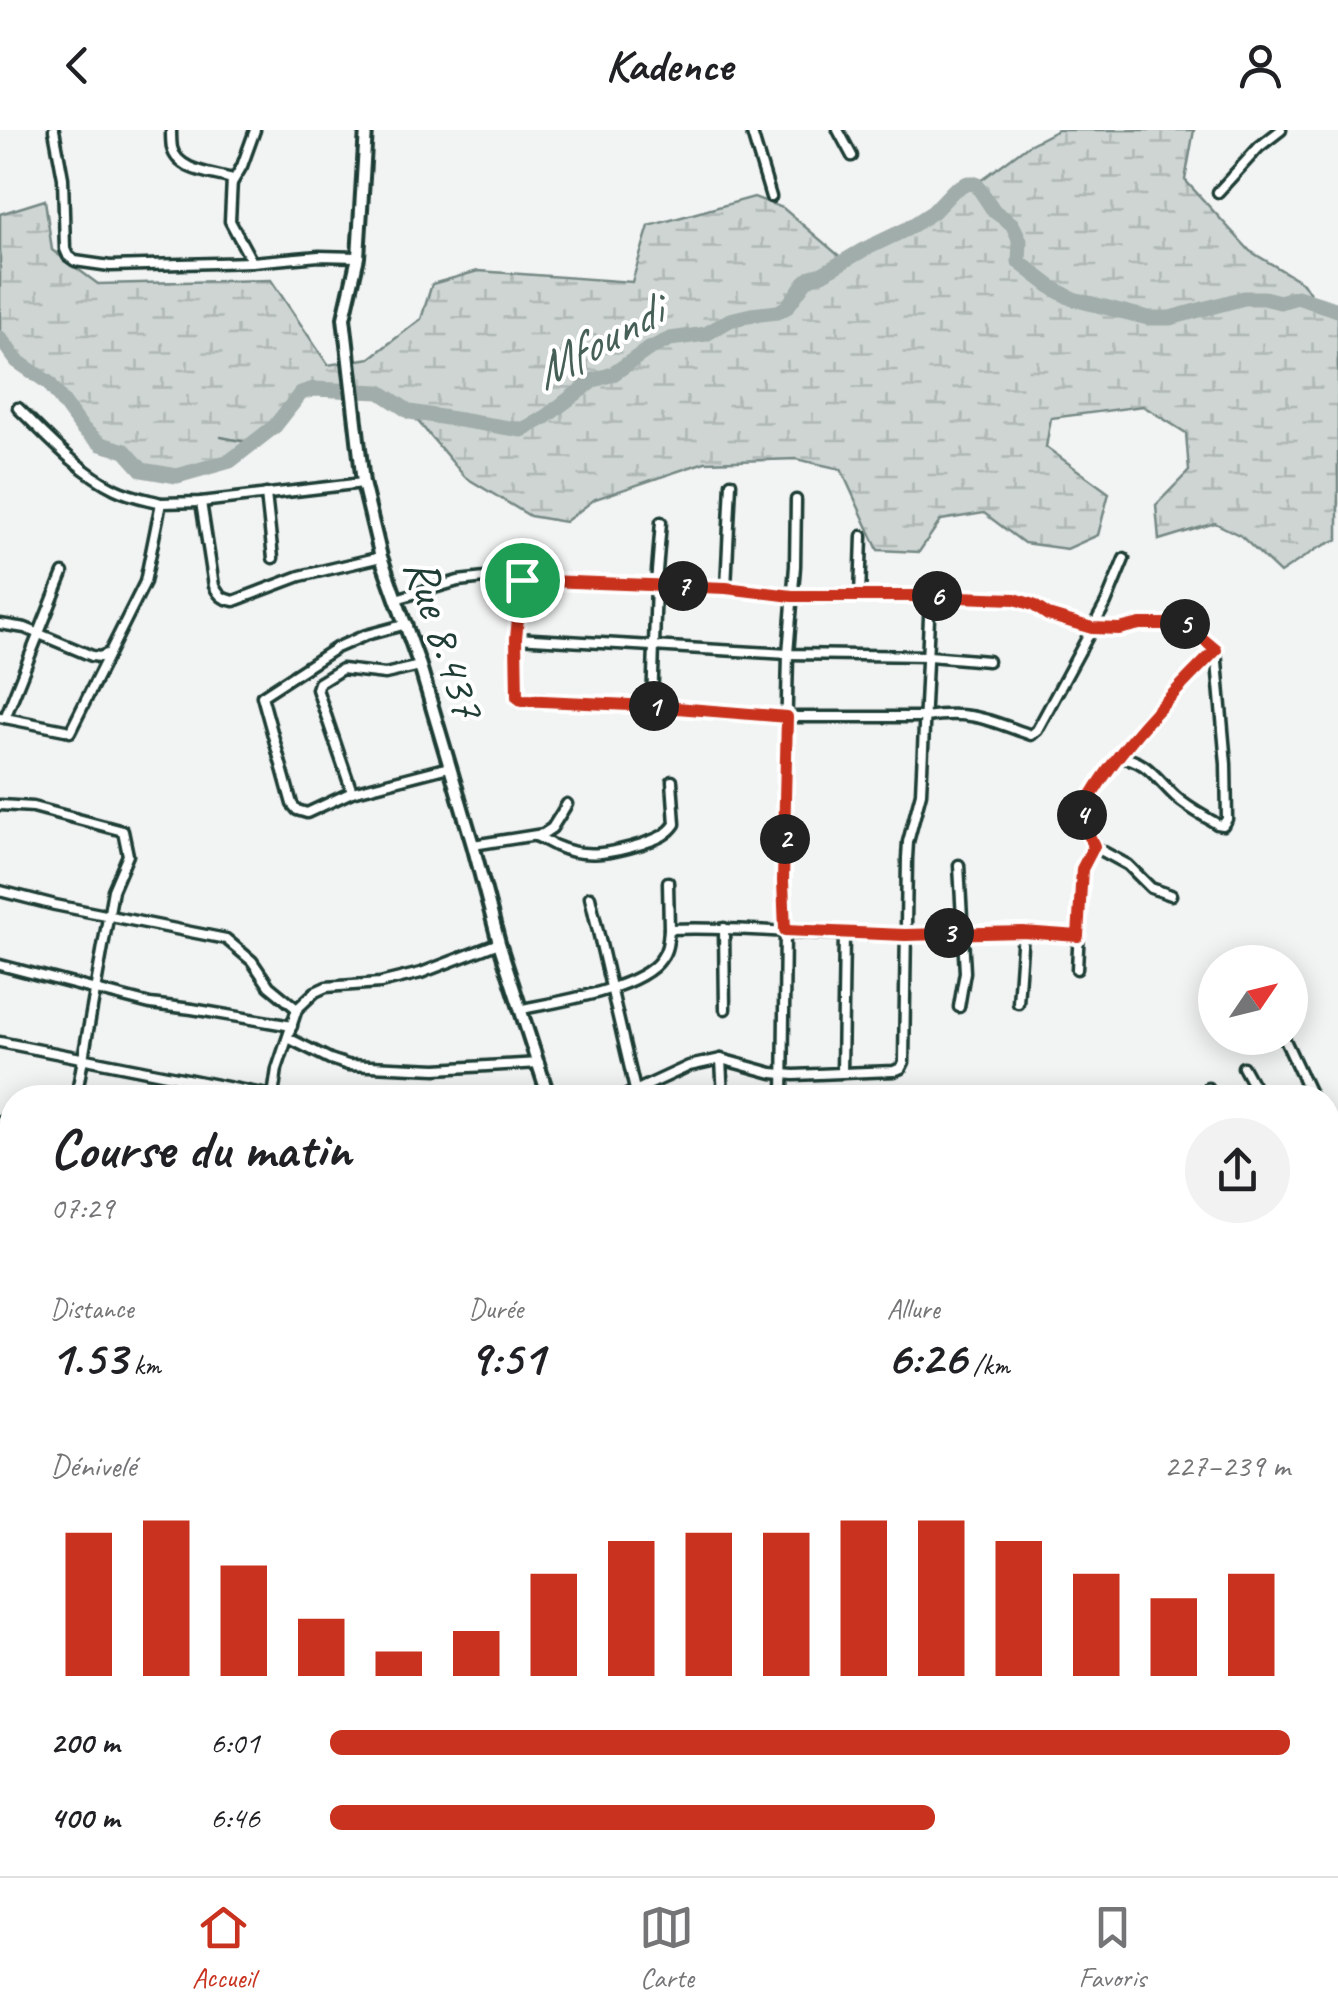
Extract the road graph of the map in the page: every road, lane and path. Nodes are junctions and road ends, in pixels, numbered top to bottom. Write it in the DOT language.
graph roads {
  1 [pos="54,130"];
  2 [pos="171,130"];
  3 [pos="255,130"];
  4 [pos="366,130"];
  5 [pos="751,130"];
  6 [pos="838,130"];
  7 [pos="1281,130"];
  8 [pos="852,156"];
  9 [pos="232,183"];
  10 [pos="1218,192"];
  11 [pos="771,197"];
  12 [pos="358,257"];
  13 [pos="252,262"];
  14 [pos="18,408"];
  15 [pos="363,482"];
  16 [pos="730,483"];
  17 [pos="266,494"];
  18 [pos="796,500"];
  19 [pos="201,502"];
  20 [pos="161,503"];
  21 [pos="661,522"];
  22 [pos="862,536"];
  23 [pos="382,557"];
  24 [pos="273,558"];
  25 [pos="1124,559"];
  26 [pos="63,573"];
  27 [pos="522,580"];
  28 [pos="656,584"];
  29 [pos="726,588"];
  30 [pos="792,596"];
  31 [pos="930,596"];
  32 [pos="860,597"];
  33 [pos="396,599"];
  34 [pos="0,624"];
  35 [pos="406,624"];
  36 [pos="1092,628"];
  37 [pos="38,634"];
  38 [pos="516,638"];
  39 [pos="653,646"];
  40 [pos="1216,650"];
  41 [pos="106,654"];
  42 [pos="788,654"];
  43 [pos="928,656"];
  44 [pos="988,661"];
  45 [pos="420,666"];
  46 [pos="652,706"];
  47 [pos="787,717"];
  48 [pos="925,717"];
  49 [pos="3,718"];
  50 [pos="1118,758"];
  51 [pos="449,768"];
  52 [pos="672,781"];
  53 [pos="352,792"];
  54 [pos="0,804"];
  55 [pos="567,804"];
  56 [pos="534,836"];
  57 [pos="473,846"];
  58 [pos="1094,846"];
  59 [pos="959,865"];
  60 [pos="668,882"];
  61 [pos="0,891"];
  62 [pos="1172,895"];
  63 [pos="590,897"];
  64 [pos="110,916"];
  65 [pos="724,928"];
  66 [pos="669,930"];
  67 [pos="785,930"];
  68 [pos="1023,932"];
  69 [pos="963,933"];
  70 [pos="844,934"];
  71 [pos="905,935"];
  72 [pos="1078,936"];
  73 [pos="499,943"];
  74 [pos="0,965"];
  75 [pos="1077,969"];
  76 [pos="94,988"];
  77 [pos="610,988"];
  78 [pos="1018,1003"];
  79 [pos="959,1007"];
  80 [pos="296,1009"];
  81 [pos="522,1009"];
  82 [pos="725,1009"];
  83 [pos="292,1026"];
  84 [pos="288,1038"];
  85 [pos="0,1042"];
  86 [pos="1292,1055"];
  87 [pos="721,1059"];
  88 [pos="84,1060"];
  89 [pos="540,1064"];
  90 [pos="1243,1067"];
  91 [pos="842,1073"];
  92 [pos="783,1074"];
  93 [pos="79,1085"];
  94 [pos="212,1085"];
  95 [pos="275,1085"];
  96 [pos="546,1085"];
  97 [pos="634,1085"];
  98 [pos="646,1085"];
  99 [pos="722,1085"];
  100 [pos="783,1085"];
  101 [pos="1253,1085"];
  102 [pos="1306,1085"];
  1 -- 13 [label="street"];
  2 -- 9 [label="street"];
  3 -- 9 [label="street"];
  4 -- 12 [label="main road, Rue 8.437"];
  5 -- 11 [label="street"];
  6 -- 8 [label="street"];
  7 -- 10 [label="street"];
  9 -- 13 [label="street"];
  12 -- 13 [label="street"];
  12 -- 15 [label="main road, Rue 8.437"];
  14 -- 20 [label="street"];
  15 -- 17 [label="street"];
  15 -- 23 [label="main road, Rue 8.437"];
  16 -- 29 [label="street"];
  17 -- 19 [label="street"];
  17 -- 24 [label="street"];
  18 -- 30 [label="street"];
  19 -- 20 [label="street"];
  19 -- 23 [label="street"];
  20 -- 41 [label="street"];
  21 -- 28 [label="street"];
  22 -- 32 [label="street"];
  23 -- 33 [label="main road, Rue 8.437"];
  25 -- 36 [label="street"];
  26 -- 37 [label="street"];
  27 -- 28 [label="street"];
  27 -- 33 [label="street"];
  27 -- 38 [label="street"];
  28 -- 29 [label="street"];
  28 -- 39 [label="street"];
  29 -- 30 [label="street"];
  30 -- 32 [label="street"];
  30 -- 42 [label="street"];
  31 -- 32 [label="street"];
  31 -- 36 [label="street"];
  31 -- 43 [label="street"];
  33 -- 35 [label="main road, Rue 8.437"];
  34 -- 37 [label="street"];
  35 -- 45 [label="main road, Rue 8.437"];
  35 -- 53 [label="street"];
  36 -- 40 [label="street"];
  36 -- 48 [label="street"];
  37 -- 41 [label="street"];
  37 -- 49 [label="street"];
  38 -- 39 [label="street"];
  38 -- 46 [label="street"];
  39 -- 42 [label="street"];
  39 -- 46 [label="street"];
  40 -- 50 [label="street"];
  40 -- 50 [label="street"];
  41 -- 49 [label="street"];
  42 -- 43 [label="street"];
  42 -- 47 [label="street"];
  43 -- 44 [label="street"];
  43 -- 48 [label="street"];
  45 -- 51 [label="main road, Rue 8.437"];
  45 -- 53 [label="street"];
  46 -- 47 [label="street"];
  47 -- 48 [label="street"];
  47 -- 67 [label="street"];
  48 -- 71 [label="street"];
  50 -- 58 [label="street"];
  51 -- 53 [label="street"];
  51 -- 57 [label="main road, Rue 8.437"];
  52 -- 56 [label="street"];
  54 -- 64 [label="street"];
  55 -- 56 [label="street"];
  56 -- 57 [label="street"];
  57 -- 73 [label="main road, Rue 8.437"];
  58 -- 62 [label="street"];
  58 -- 72 [label="street"];
  59 -- 69 [label="street"];
  60 -- 66 [label="street"];
  61 -- 64 [label="street"];
  63 -- 77 [label="street"];
  64 -- 76 [label="street"];
  64 -- 80 [label="street"];
  65 -- 66 [label="street"];
  65 -- 67 [label="street"];
  65 -- 82 [label="street"];
  66 -- 77 [label="street"];
  67 -- 70 [label="street"];
  67 -- 92 [label="street"];
  68 -- 69 [label="street"];
  68 -- 72 [label="street"];
  68 -- 78 [label="street"];
  69 -- 71 [label="street"];
  69 -- 79 [label="street"];
  70 -- 71 [label="street"];
  70 -- 91 [label="street"];
  71 -- 91 [label="street"];
  72 -- 75 [label="street"];
  73 -- 80 [label="street"];
  73 -- 81 [label="main road, Rue 8.437"];
  74 -- 76 [label="street"];
  76 -- 83 [label="street"];
  76 -- 88 [label="street"];
  77 -- 81 [label="street"];
  77 -- 97 [label="street"];
  80 -- 83 [label="street"];
  81 -- 89 [label="main road, Rue 8.437"];
  83 -- 84 [label="street"];
  84 -- 89 [label="street"];
  84 -- 95 [label="street"];
  85 -- 88 [label="street"];
  86 -- 102 [label="street"];
  87 -- 92 [label="street"];
  87 -- 98 [label="street"];
  87 -- 99 [label="street"];
  88 -- 93 [label="street"];
  88 -- 94 [label="street"];
  89 -- 96 [label="main road, Rue 8.437"];
  90 -- 101 [label="street"];
  91 -- 92 [label="street"];
  92 -- 100 [label="street"];
}
